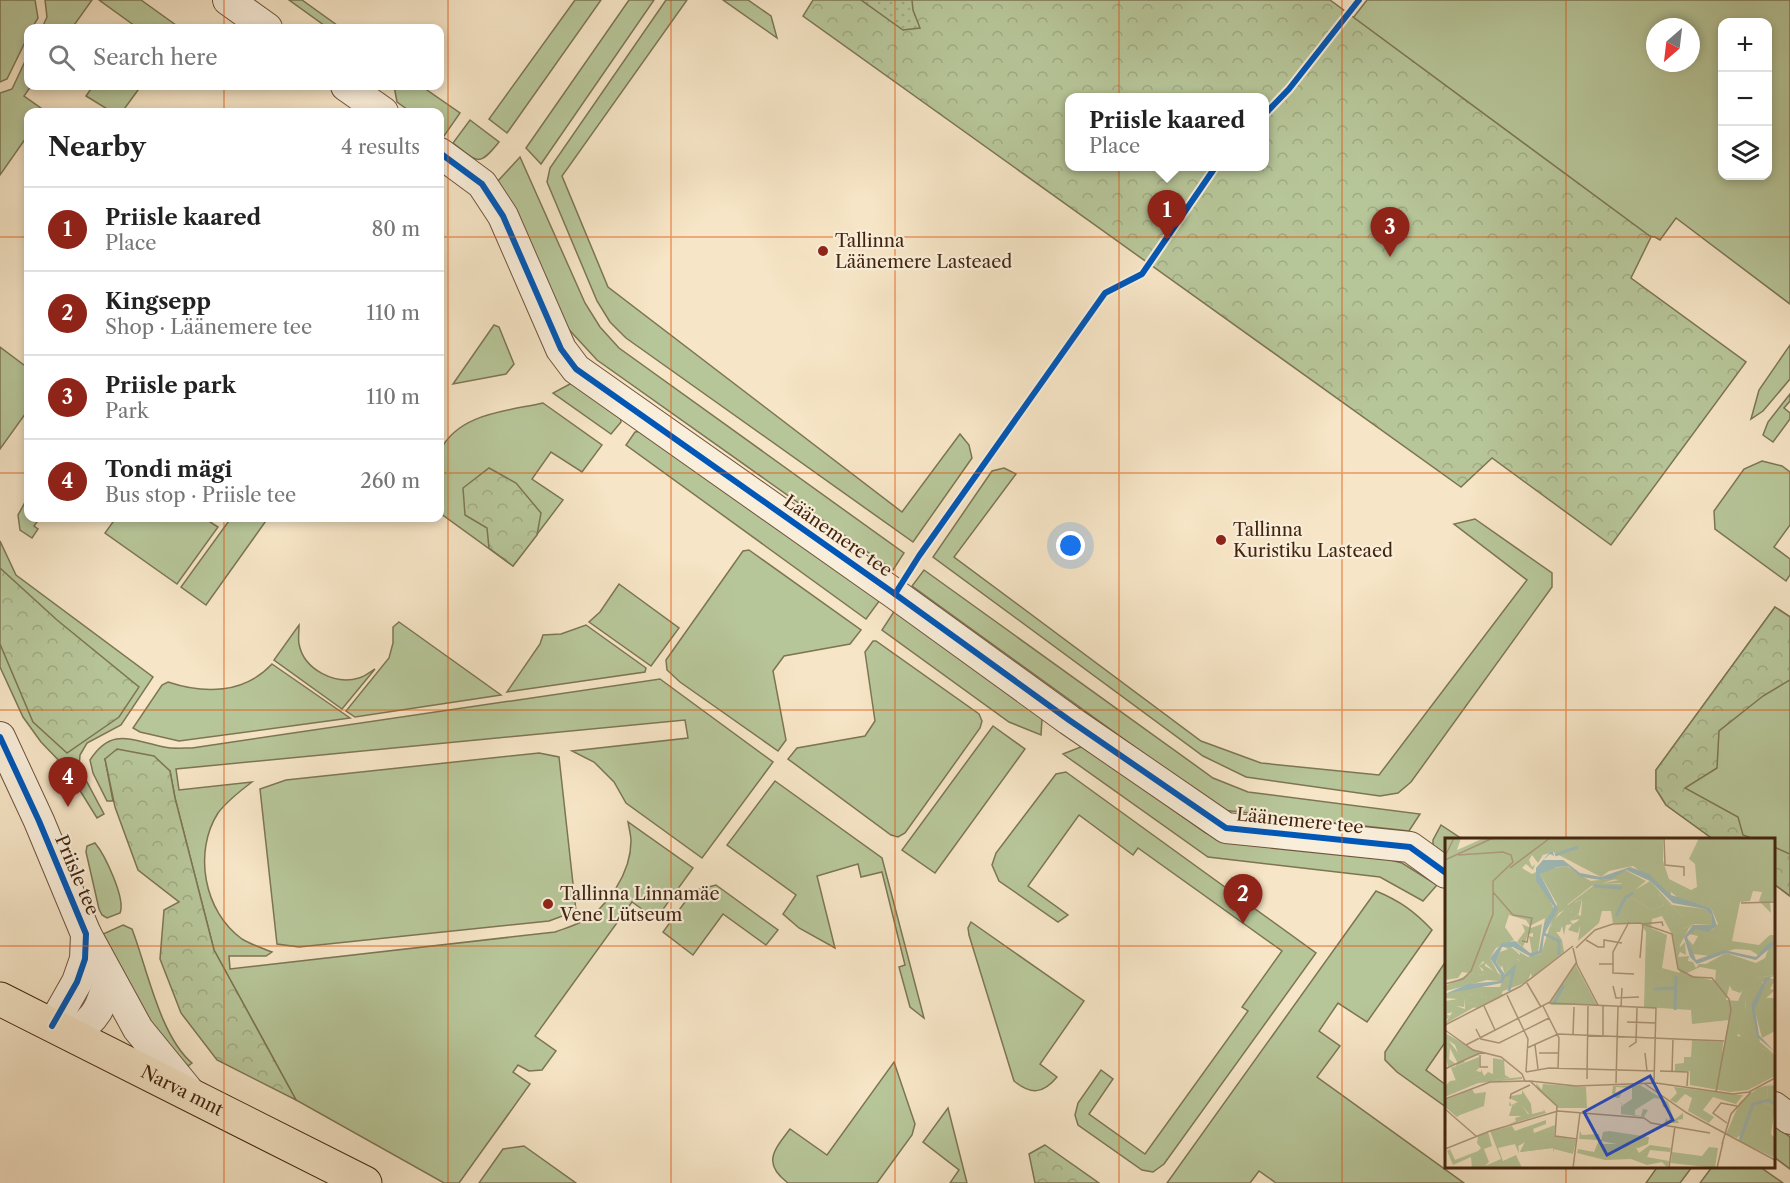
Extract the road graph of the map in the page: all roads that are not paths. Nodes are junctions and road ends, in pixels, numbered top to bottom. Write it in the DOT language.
graph roads {
  1 [pos="228,0"];
  2 [pos="261,24"];
  3 [pos="352,90"];
  4 [pos="377,108"];
  5 [pos="444,156"];
  6 [pos="0,737"];
  7 [pos="1445,872"];
  8 [pos="86,934"];
  9 [pos="109,977"];
  10 [pos="0,999"];
  11 [pos="61,1030"];
  12 [pos="193,1096"];
  13 [pos="1775,1108"];
  14 [pos="1790,1119"];
  15 [pos="365,1183"];
  1 -- 2 [label="street"];
  3 -- 4 [label="street"];
  5 -- 7 [label="street, Läänemere tee"];
  6 -- 8 [label="street, Priisle tee"];
  8 -- 9 [label="street"];
  8 -- 11 [label="street, Priisle tee"];
  9 -- 11 [label="street"];
  9 -- 12 [label="street"];
  10 -- 11 [label="main road, Narva mnt"];
  11 -- 12 [label="main road, Narva mnt"];
  12 -- 15 [label="main road, Narva mnt"];
  13 -- 14 [label="street"];
}
